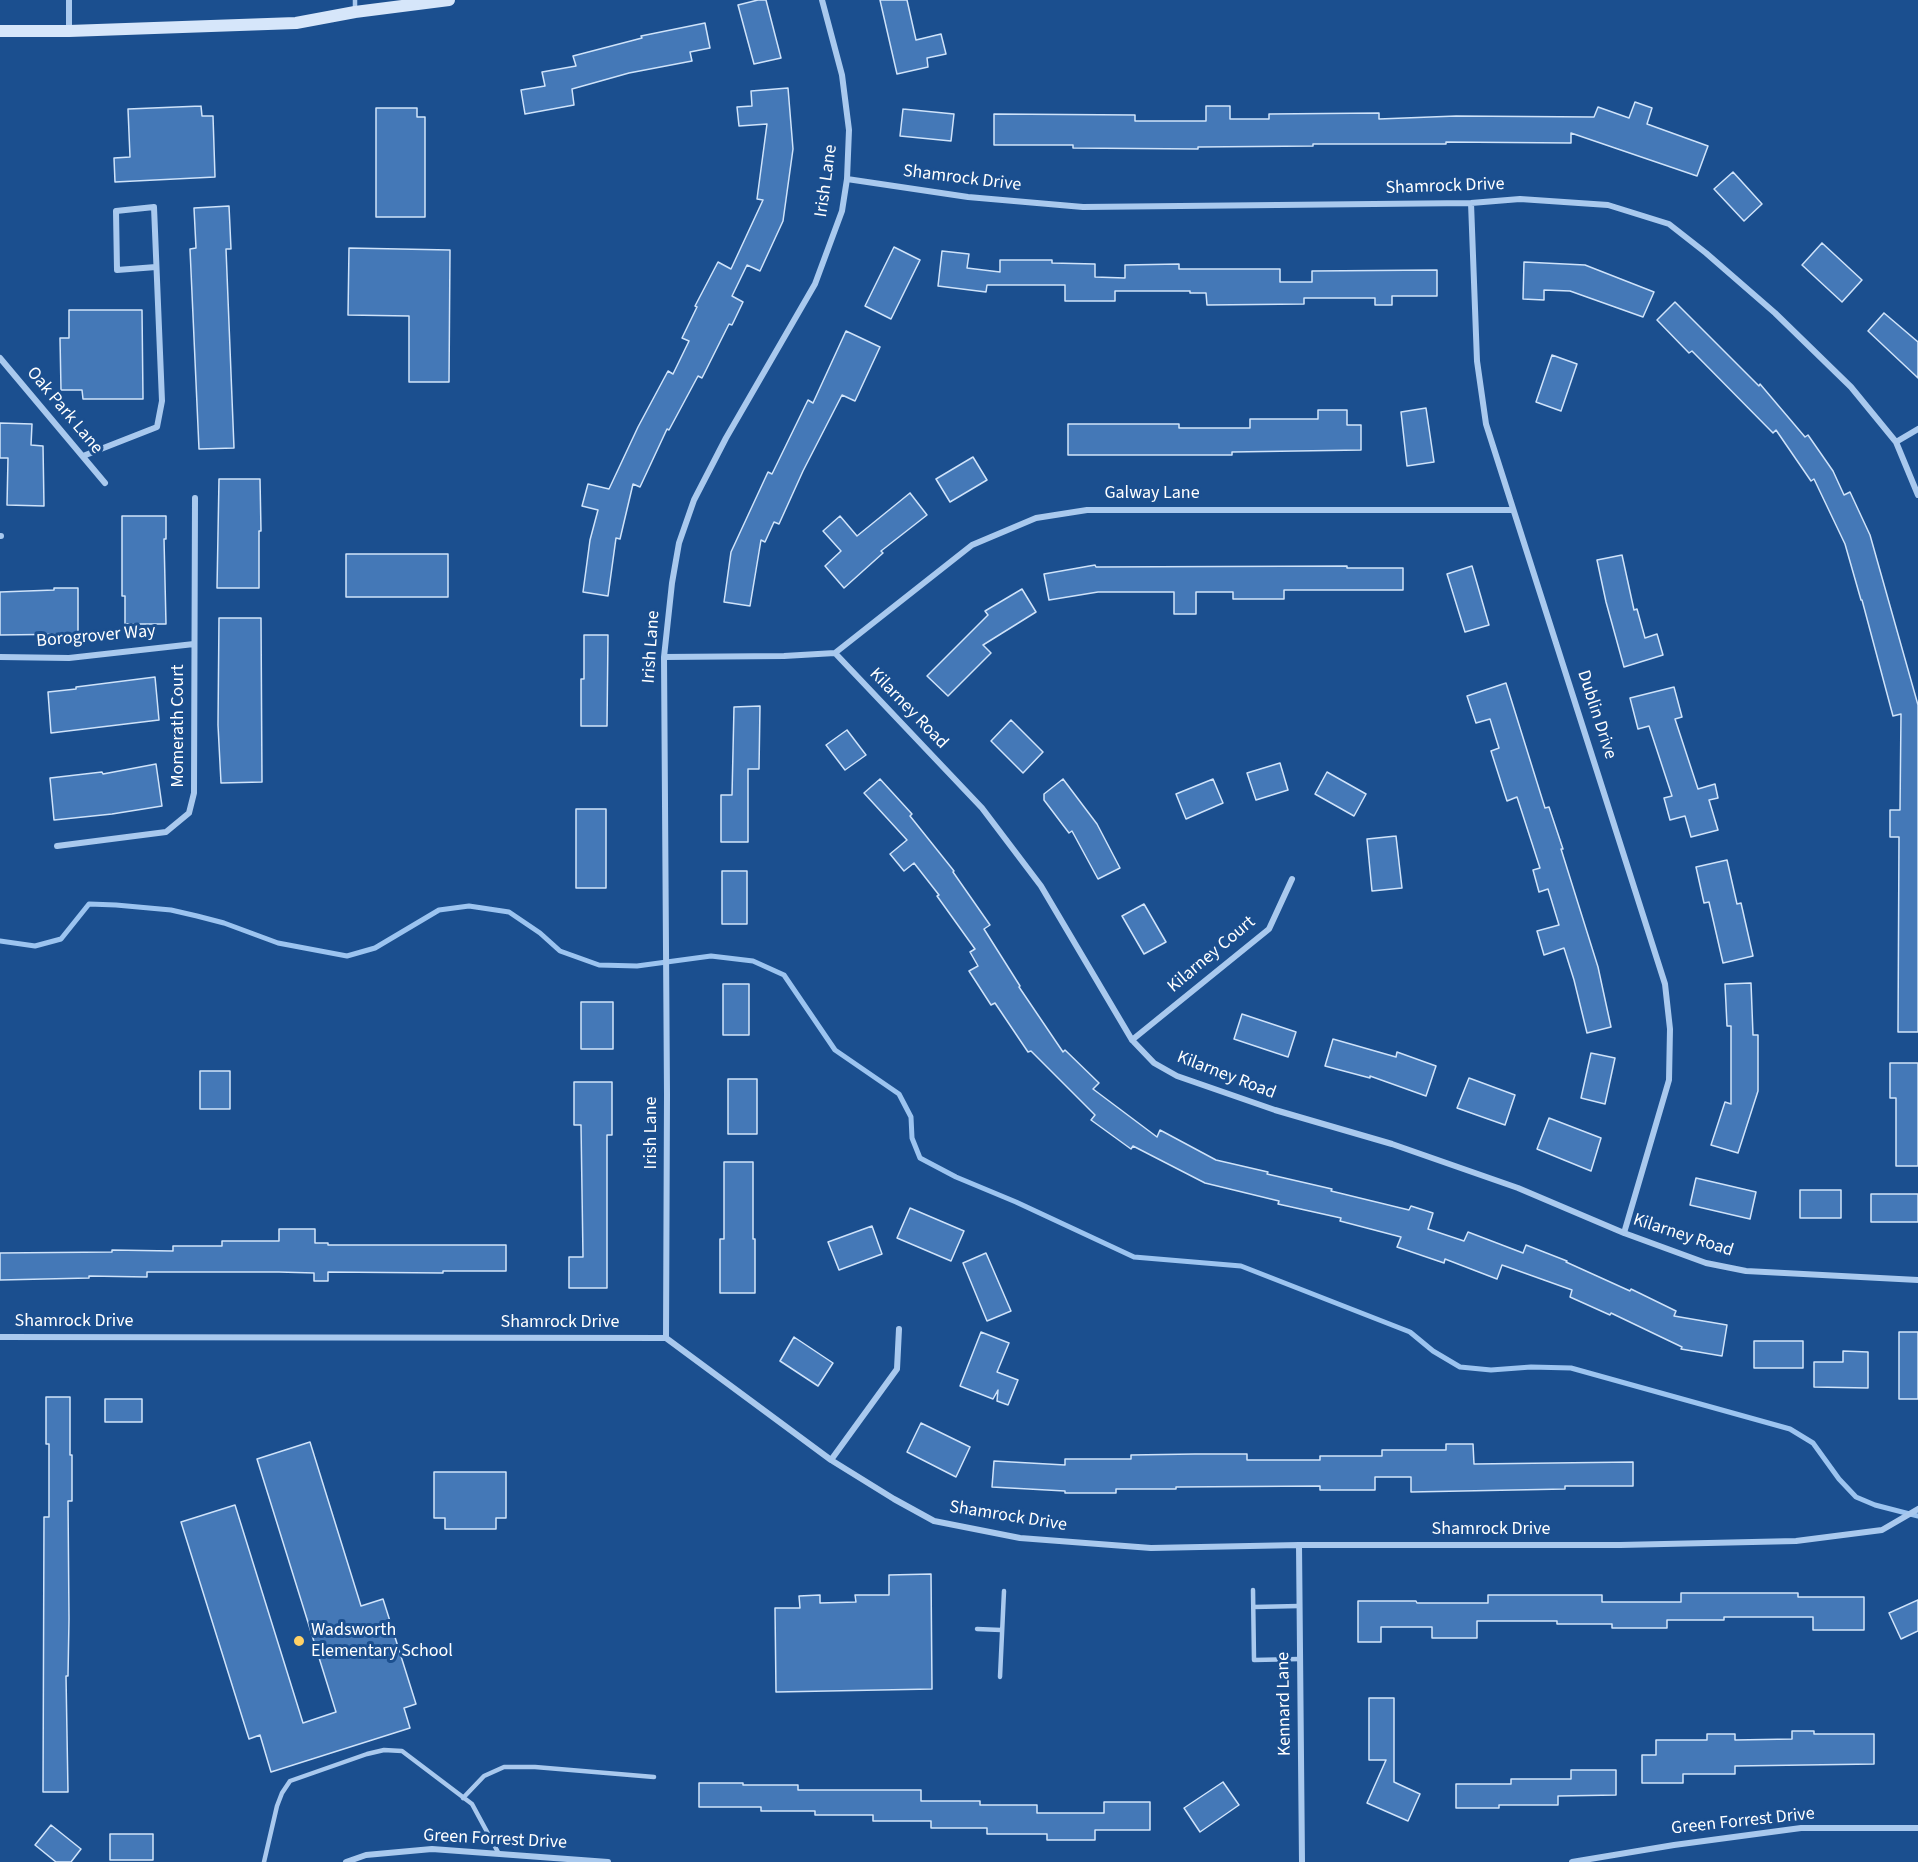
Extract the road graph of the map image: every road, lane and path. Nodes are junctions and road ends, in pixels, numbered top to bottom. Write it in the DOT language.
graph roads {
  1 [pos="69,0"];
  2 [pos="449,0"];
  3 [pos="822,0"];
  4 [pos="355,6"];
  5 [pos="0,31"];
  6 [pos="69,31"];
  7 [pos="847,179"];
  8 [pos="1471,203"];
  9 [pos="156,267"];
  10 [pos="0,358"];
  11 [pos="1918,429"];
  12 [pos="1896,442"];
  13 [pos="82,456"];
  14 [pos="105,483"];
  15 [pos="1918,495"];
  16 [pos="195,498"];
  17 [pos="1513,510"];
  18 [pos="194,644"];
  19 [pos="835,653"];
  20 [pos="0,657"];
  21 [pos="664,657"];
  22 [pos="57,846"];
  23 [pos="1292,879"];
  24 [pos="1132,1040"];
  25 [pos="1624,1233"];
  26 [pos="1918,1280"];
  27 [pos="899,1329"];
  28 [pos="0,1336"];
  29 [pos="666,1338"];
  30 [pos="831,1460"];
  31 [pos="1918,1509"];
  32 [pos="1299,1545"];
  33 [pos="1253,1590"];
  34 [pos="1004,1591"];
  35 [pos="1299,1606"];
  36 [pos="1254,1607"];
  37 [pos="978,1629"];
  38 [pos="1001,1630"];
  39 [pos="1300,1659"];
  40 [pos="1000,1677"];
  41 [pos="654,1777"];
  42 [pos="463,1798"];
  43 [pos="1918,1828"];
  44 [pos="499,1854"];
  45 [pos="264,1862"];
  46 [pos="346,1862"];
  47 [pos="608,1862"];
  48 [pos="1302,1862"];
  49 [pos="1572,1862"];
  1 -- 6 [label="street"];
  2 -- 4 [label="main road"];
  3 -- 7 [label="street, Irish Lane"];
  4 -- 6 [label="main road"];
  5 -- 6 [label="main road"];
  7 -- 8 [label="street, Shamrock Drive"];
  7 -- 21 [label="street, Irish Lane"];
  8 -- 12 [label="street, Shamrock Drive"];
  8 -- 17 [label="street, Dublin Drive"];
  9 -- 9 [label="street"];
  9 -- 13 [label="street"];
  10 -- 13 [label="street, Oak Park Lane"];
  11 -- 12 [label="street"];
  12 -- 15 [label="street, Shamrock Drive"];
  13 -- 14 [label="street, Oak Park Lane"];
  16 -- 18 [label="street, Momerath Court"];
  17 -- 19 [label="street, Galway Lane"];
  17 -- 25 [label="street, Dublin Drive"];
  18 -- 20 [label="street, Borogrover Way"];
  18 -- 22 [label="street, Momerath Court"];
  19 -- 21 [label="street"];
  19 -- 24 [label="street, Kilarney Road"];
  21 -- 29 [label="street, Irish Lane"];
  23 -- 24 [label="street, Kilarney Court"];
  24 -- 25 [label="street, Kilarney Road"];
  25 -- 26 [label="street, Kilarney Road"];
  27 -- 30 [label="street"];
  28 -- 29 [label="street, Shamrock Drive"];
  29 -- 30 [label="street, Shamrock Drive"];
  30 -- 32 [label="street, Shamrock Drive"];
  31 -- 32 [label="street, Shamrock Drive"];
  32 -- 35 [label="street, Kennard Lane"];
  33 -- 36 [label="lane"];
  34 -- 38 [label="lane"];
  35 -- 36 [label="lane"];
  35 -- 39 [label="street, Kennard Lane"];
  36 -- 39 [label="lane"];
  37 -- 38 [label="lane"];
  38 -- 40 [label="lane"];
  39 -- 48 [label="street, Kennard Lane"];
  41 -- 42 [label="lane"];
  42 -- 44 [label="lane"];
  42 -- 45 [label="lane"];
  43 -- 49 [label="street, Green Forrest Drive"];
  44 -- 46 [label="street, Green Forrest Drive"];
  44 -- 47 [label="street, Green Forrest Drive"];
}
